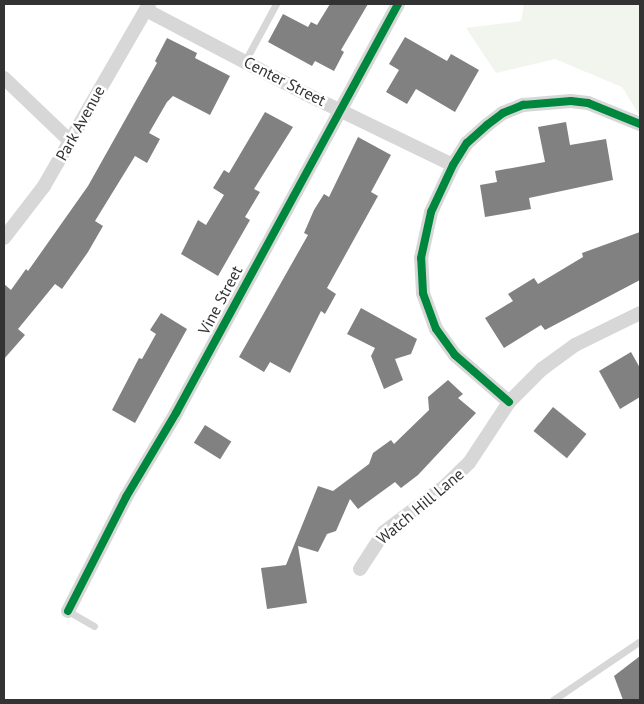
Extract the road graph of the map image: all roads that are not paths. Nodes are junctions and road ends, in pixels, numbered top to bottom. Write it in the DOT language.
graph roads {
  1 [pos="276,4"];
  2 [pos="398,4"];
  3 [pos="147,7"];
  4 [pos="245,61"];
  5 [pos="4,78"];
  6 [pos="341,108"];
  7 [pos="640,124"];
  8 [pos="70,140"];
  9 [pos="453,165"];
  10 [pos="4,238"];
  11 [pos="640,313"];
  12 [pos="508,402"];
  13 [pos="360,569"];
  14 [pos="68,611"];
  15 [pos="94,626"];
  16 [pos="640,641"];
  17 [pos="553,700"];
  1 -- 4 [label="lane"];
  2 -- 6 [label="street, Vine Street"];
  3 -- 4 [label="street, Center Street"];
  3 -- 8 [label="street, Park Avenue"];
  4 -- 6 [label="street, Center Street"];
  5 -- 8 [label="street"];
  6 -- 9 [label="street, Center Street"];
  6 -- 14 [label="street, Vine Street"];
  7 -- 9 [label="street"];
  8 -- 10 [label="street, Park Avenue"];
  9 -- 12 [label="street"];
  11 -- 12 [label="street, Watch Hill Lane"];
  12 -- 13 [label="street, Watch Hill Lane"];
  14 -- 15 [label="lane"];
  16 -- 17 [label="lane"];
}
